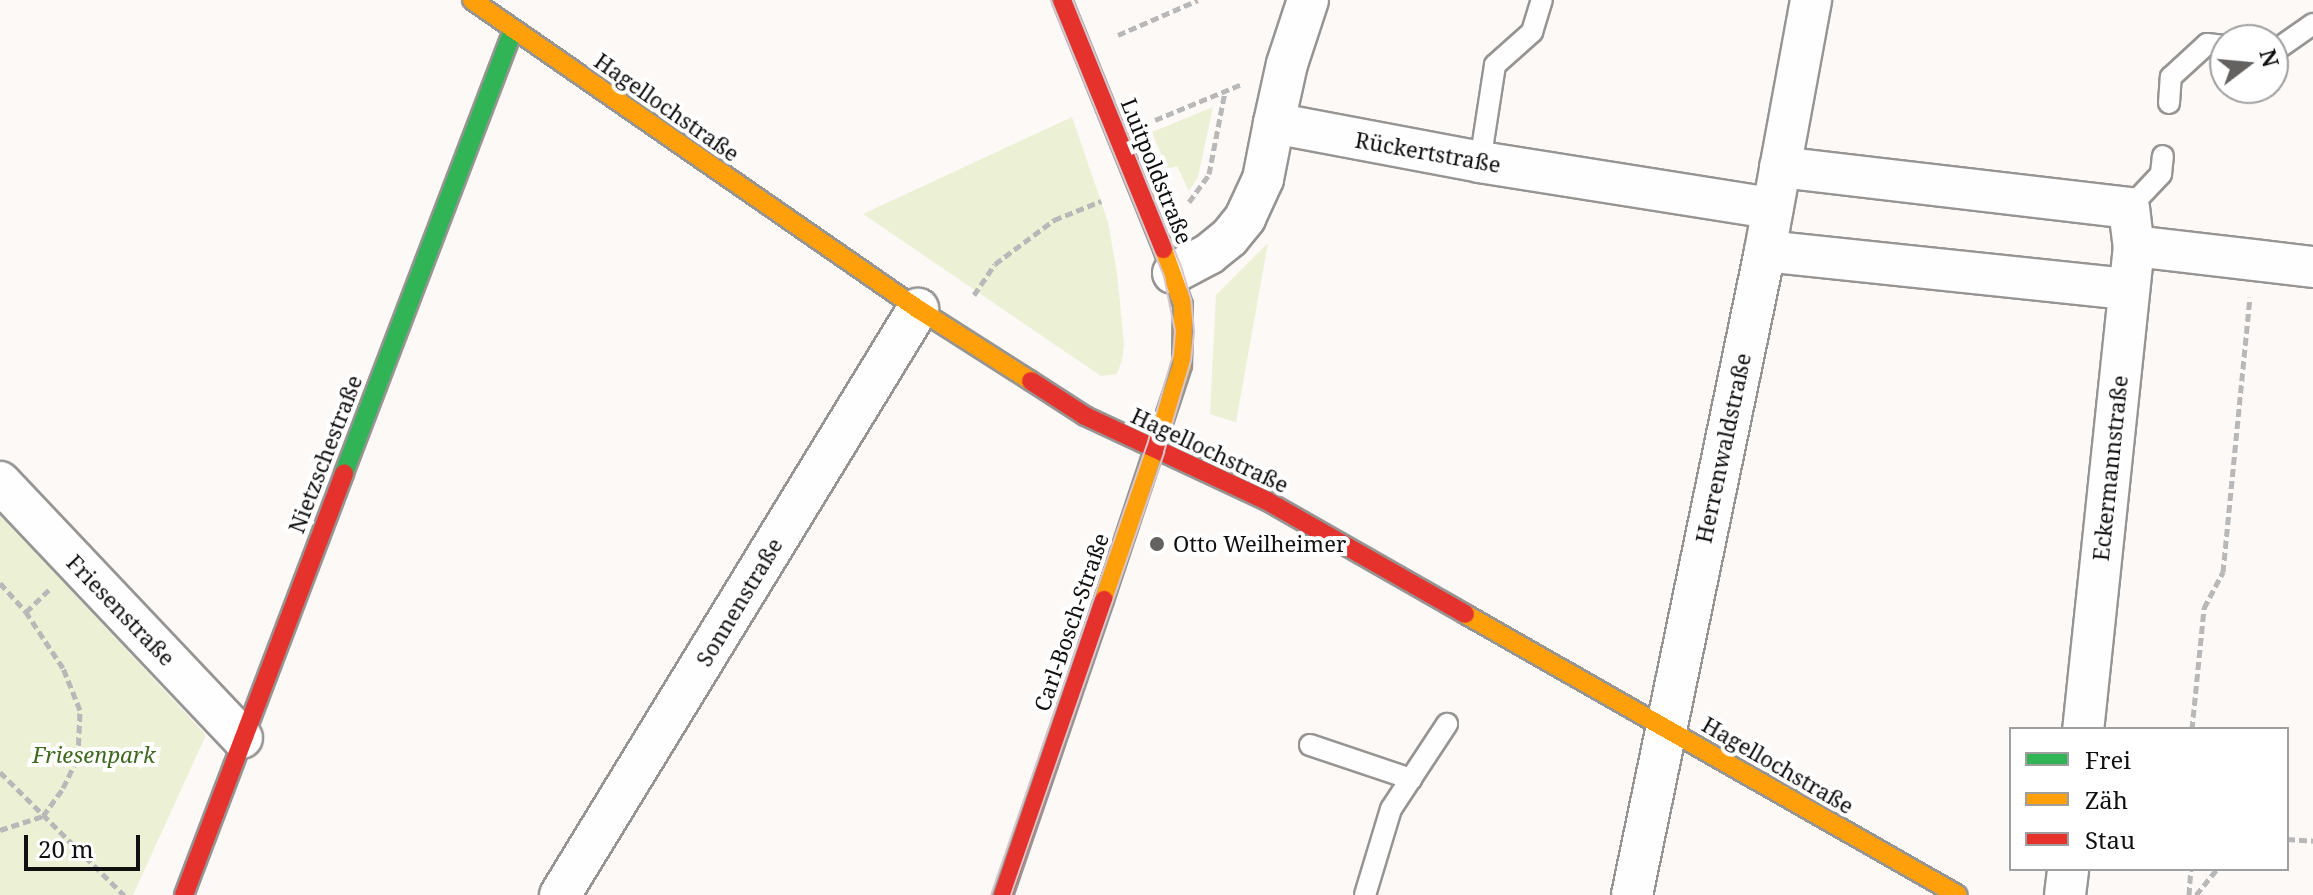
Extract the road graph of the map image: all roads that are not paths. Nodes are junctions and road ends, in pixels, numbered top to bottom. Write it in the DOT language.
graph roads {
  1 [pos="472,0"];
  2 [pos="1062,0"];
  3 [pos="1308,0"];
  4 [pos="1542,0"];
  5 [pos="1811,0"];
  6 [pos="2313,24"];
  7 [pos="513,30"];
  8 [pos="2289,41"];
  9 [pos="2209,44"];
  10 [pos="2169,103"];
  11 [pos="1274,123"];
  12 [pos="2163,156"];
  13 [pos="1480,162"];
  14 [pos="1780,167"];
  15 [pos="1772,208"];
  16 [pos="2131,227"];
  17 [pos="1765,251"];
  18 [pos="2313,267"];
  19 [pos="1173,273"];
  20 [pos="2129,289"];
  21 [pos="934,320"];
  22 [pos="1182,365"];
  23 [pos="1156,449"];
  24 [pos="0,482"];
  25 [pos="1477,621"];
  26 [pos="1469,647"];
  27 [pos="1447,724"];
  28 [pos="1664,727"];
  29 [pos="2083,727"];
  30 [pos="242,738"];
  31 [pos="1310,745"];
  32 [pos="1411,779"];
  33 [pos="2068,871"];
  34 [pos="1917,872"];
  35 [pos="184,895"];
  36 [pos="560,895"];
  37 [pos="1003,895"];
  38 [pos="1365,895"];
  39 [pos="1632,895"];
  40 [pos="1903,895"];
  41 [pos="1958,895"];
  42 [pos="2065,895"];
  1 -- 7 [label="street, Hagellochstraße"];
  2 -- 19 [label="street, Luitpoldstraße"];
  3 -- 11 [label="street"];
  4 -- 13 [label="lane"];
  5 -- 14 [label="street, Herrenwaldstraße"];
  6 -- 8 [label="lane"];
  7 -- 21 [label="street, Hagellochstraße"];
  7 -- 30 [label="street, Nietzschestraße"];
  9 -- 10 [label="lane"];
  11 -- 13 [label="street, Rückertstraße"];
  11 -- 19 [label="street"];
  12 -- 16 [label="lane"];
  13 -- 15 [label="street, Rückertstraße"];
  14 -- 15 [label="street, Herrenwaldstraße"];
  14 -- 16 [label="street"];
  15 -- 17 [label="street, Herrenwaldstraße"];
  16 -- 18 [label="street"];
  16 -- 20 [label="street, Eckermannstraße"];
  17 -- 20 [label="street"];
  17 -- 28 [label="street, Herrenwaldstraße"];
  19 -- 22 [label="street, Luitpoldstraße"];
  20 -- 29 [label="street, Eckermannstraße"];
  21 -- 23 [label="street, Hagellochstraße"];
  21 -- 36 [label="street, Sonnenstraße"];
  22 -- 23 [label="street, Carl-Bosch-Straße"];
  23 -- 25 [label="street, Hagellochstraße"];
  23 -- 37 [label="street, Carl-Bosch-Straße"];
  24 -- 30 [label="street, Friesenstraße"];
  25 -- 26 [label="lane"];
  25 -- 28 [label="street, Hagellochstraße"];
  27 -- 32 [label="lane"];
  28 -- 34 [label="street, Hagellochstraße"];
  28 -- 39 [label="street, Herrenwaldstraße"];
  30 -- 35 [label="street, Nietzschestraße"];
  31 -- 32 [label="lane"];
  32 -- 38 [label="lane"];
  33 -- 42 [label="street"];
  34 -- 40 [label="lane"];
  34 -- 41 [label="street, Hagellochstraße"];
}
